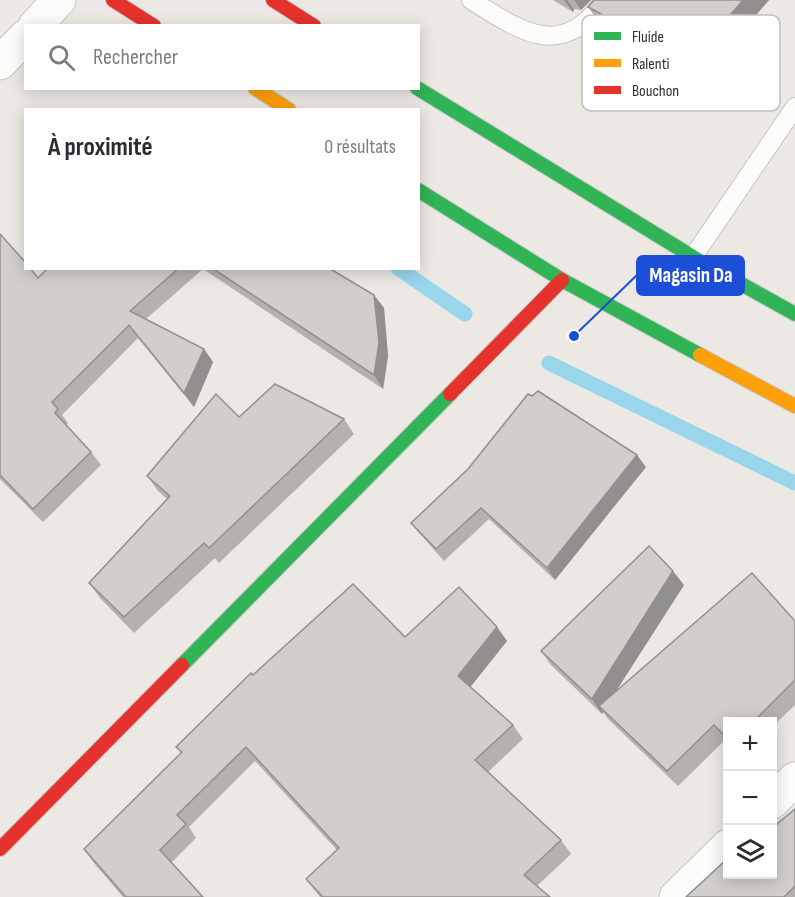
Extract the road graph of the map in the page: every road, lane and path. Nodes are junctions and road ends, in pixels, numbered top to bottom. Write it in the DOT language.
graph roads {
  1 [pos="59,0"];
  2 [pos="112,0"];
  3 [pos="273,0"];
  4 [pos="471,0"];
  5 [pos="604,0"];
  6 [pos="594,15"];
  7 [pos="37,24"];
  8 [pos="151,24"];
  9 [pos="311,24"];
  10 [pos="582,25"];
  11 [pos="24,38"];
  12 [pos="0,63"];
  13 [pos="258,90"];
  14 [pos="420,90"];
  15 [pos="795,107"];
  16 [pos="286,108"];
  17 [pos="420,191"];
  18 [pos="693,257"];
  19 [pos="562,280"];
  20 [pos="795,314"];
  21 [pos="795,406"];
  22 [pos="795,779"];
  23 [pos="777,797"];
  24 [pos="0,849"];
  25 [pos="723,851"];
  26 [pos="676,897"];
  1 -- 7 [label="street"];
  2 -- 8 [label="main road"];
  3 -- 9 [label="main road"];
  4 -- 10 [label="lane"];
  5 -- 6 [label="lane"];
  11 -- 12 [label="street"];
  13 -- 16 [label="main road"];
  14 -- 18 [label="main road"];
  15 -- 18 [label="lane"];
  17 -- 19 [label="main road"];
  18 -- 20 [label="main road"];
  19 -- 21 [label="main road"];
  19 -- 24 [label="main road"];
  22 -- 23 [label="street"];
  25 -- 26 [label="street"];
}
